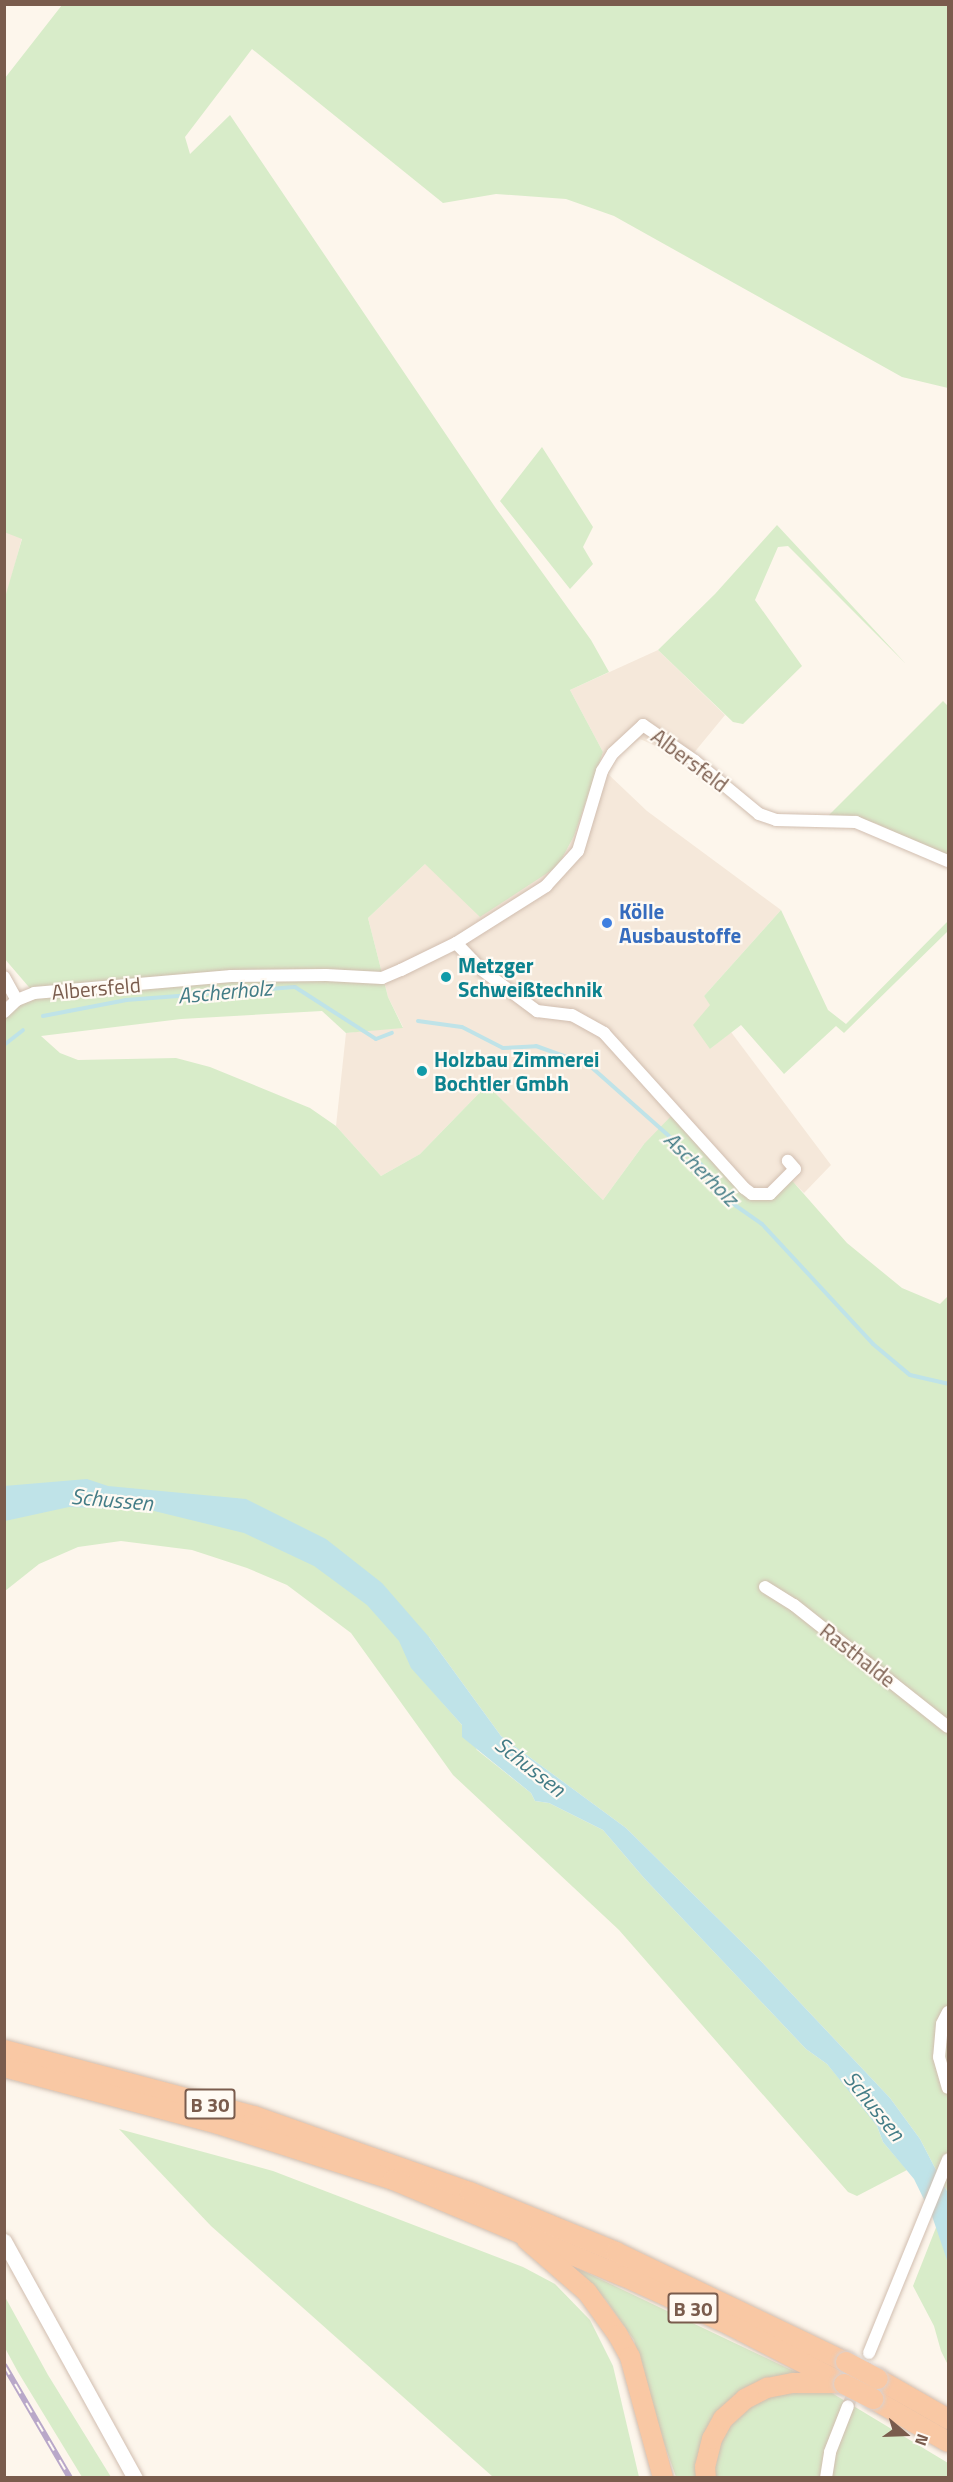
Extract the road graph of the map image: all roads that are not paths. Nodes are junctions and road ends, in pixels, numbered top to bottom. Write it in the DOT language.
graph roads {
  1 [pos="948,861"];
  2 [pos="456,943"];
  3 [pos="4,976"];
  4 [pos="17,1000"];
  5 [pos="4,1012"];
  6 [pos="788,1161"];
  7 [pos="765,1587"];
  8 [pos="948,1727"];
  9 [pos="948,2012"];
  10 [pos="4,2050"];
  11 [pos="4,2067"];
  12 [pos="948,2088"];
  13 [pos="948,2159"];
  14 [pos="520,2222"];
  15 [pos="540,2237"];
  16 [pos="4,2241"];
  17 [pos="869,2353"];
  18 [pos="844,2384"];
  19 [pos="848,2406"];
  20 [pos="948,2420"];
  21 [pos="948,2442"];
  22 [pos="135,2478"];
  23 [pos="663,2478"];
  24 [pos="706,2478"];
  25 [pos="826,2478"];
  1 -- 2 [label="street, Albersfeld"];
  2 -- 4 [label="street, Albersfeld"];
  2 -- 6 [label="street"];
  3 -- 4 [label="street"];
  4 -- 5 [label="street"];
  7 -- 8 [label="street, Rasthalde"];
  9 -- 12 [label="street"];
  10 -- 14 [label="highway, B 30"];
  11 -- 14 [label="highway, B 30"];
  13 -- 17 [label="street"];
  14 -- 15 [label="highway"];
  14 -- 15 [label="highway, B 30"];
  15 -- 18 [label="highway, B 30"];
  15 -- 20 [label="highway, B 30, bridge"];
  15 -- 23 [label="highway"];
  16 -- 22 [label="street"];
  18 -- 21 [label="highway, B 30, bridge"];
  18 -- 24 [label="highway"];
  19 -- 25 [label="street"];
}
